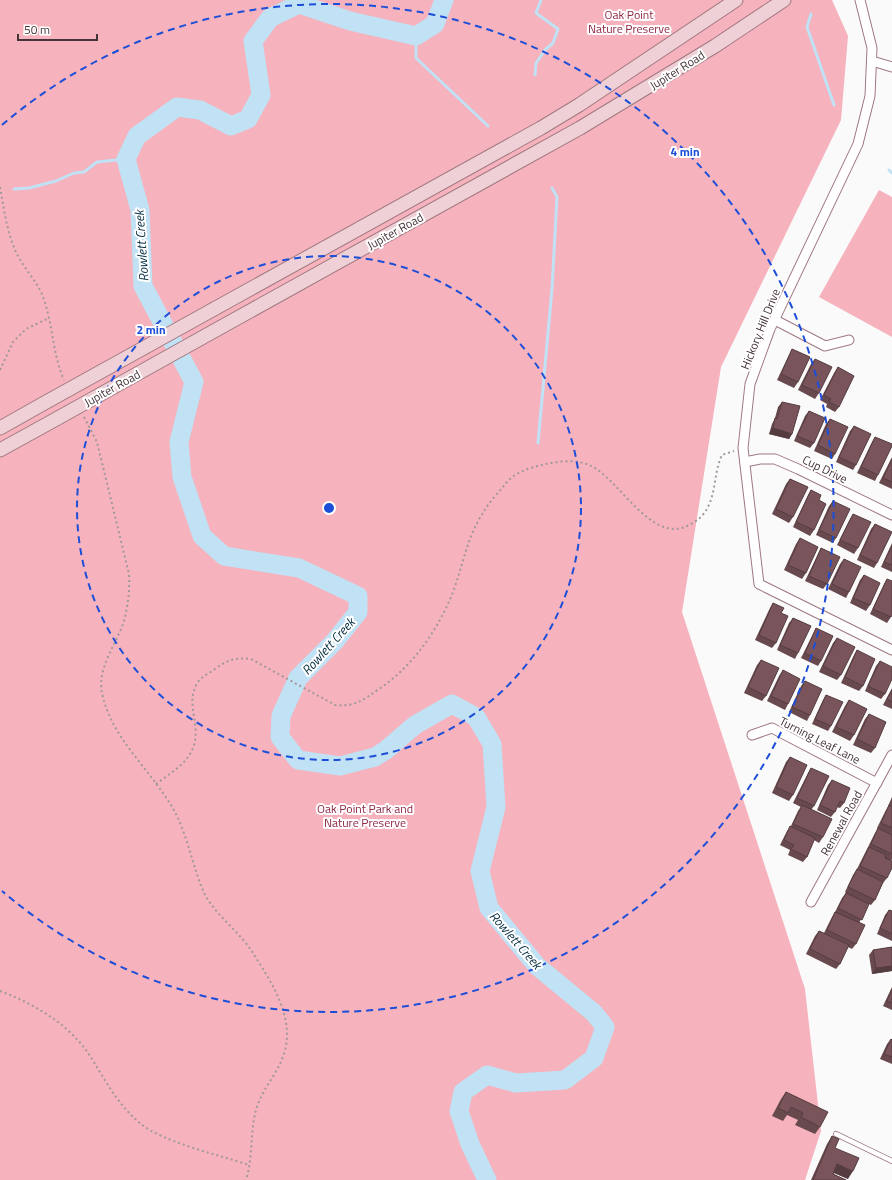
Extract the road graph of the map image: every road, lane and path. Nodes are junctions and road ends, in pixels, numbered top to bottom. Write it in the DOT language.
graph roads {
  1 [pos="736,0"];
  2 [pos="784,0"];
  3 [pos="860,0"];
  4 [pos="872,61"];
  5 [pos="892,67"];
  6 [pos="0,187"];
  7 [pos="50,318"];
  8 [pos="775,320"];
  9 [pos="848,340"];
  10 [pos="0,370"];
  11 [pos="66,384"];
  12 [pos="83,416"];
  13 [pos="0,428"];
  14 [pos="743,448"];
  15 [pos="0,450"];
  16 [pos="744,462"];
  17 [pos="892,515"];
  18 [pos="892,650"];
  19 [pos="752,735"];
  20 [pos="892,755"];
  21 [pos="877,783"];
  22 [pos="156,784"];
  23 [pos="811,902"];
  24 [pos="0,991"];
  25 [pos="836,1134"];
  26 [pos="892,1161"];
  27 [pos="248,1165"];
  28 [pos="246,1180"];
  1 -- 13 [label="main road, Jupiter Road, bridge"];
  2 -- 15 [label="main road, Jupiter Road, bridge"];
  3 -- 4 [label="street, Hickory Hill Drive"];
  4 -- 5 [label="street"];
  4 -- 8 [label="street, Hickory Hill Drive"];
  6 -- 7 [label="path"];
  7 -- 10 [label="path"];
  7 -- 11 [label="path"];
  8 -- 9 [label="street"];
  8 -- 14 [label="street, Hickory Hill Drive"];
  12 -- 22 [label="path"];
  14 -- 16 [label="street, Hickory Hill Drive"];
  14 -- 22 [label="path"];
  16 -- 17 [label="street, Cup Drive"];
  16 -- 18 [label="street, Hickory Hill Drive"];
  19 -- 21 [label="street, Turning Leaf Lane"];
  20 -- 21 [label="street, Renewal Road"];
  21 -- 23 [label="street, Renewal Road"];
  22 -- 27 [label="path"];
  24 -- 27 [label="path"];
  25 -- 26 [label="lane"];
  27 -- 28 [label="path"];
}
